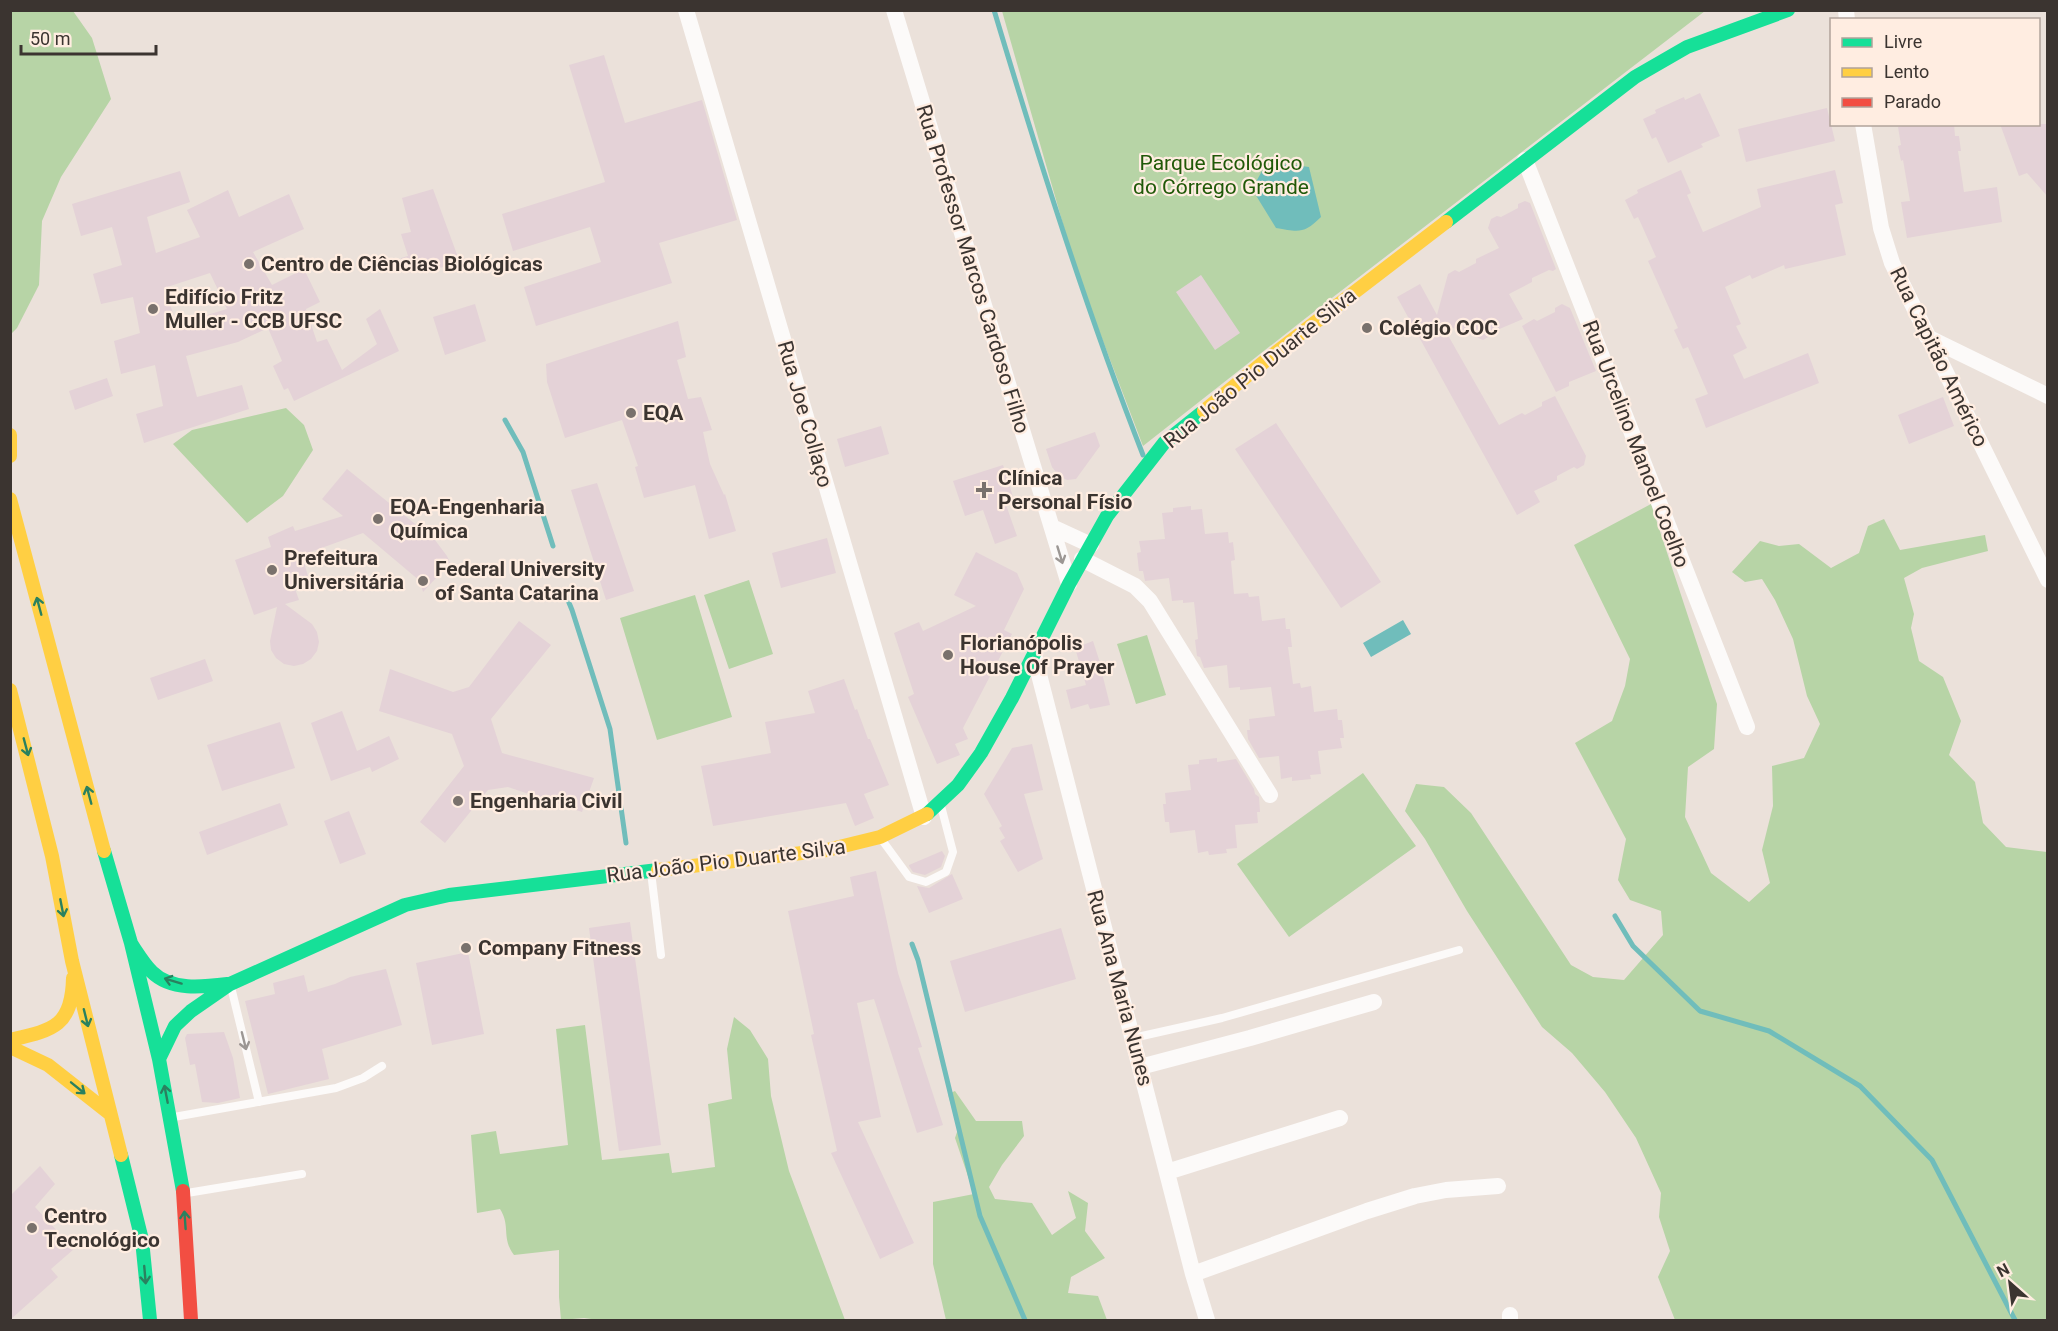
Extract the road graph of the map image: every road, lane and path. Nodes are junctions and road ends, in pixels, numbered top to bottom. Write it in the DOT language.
graph roads {
  1 [pos="686,10"];
  2 [pos="894,10"];
  3 [pos="1788,10"];
  4 [pos="1863,126"];
  5 [pos="1525,160"];
  6 [pos="1927,338"];
  7 [pos="2048,396"];
  8 [pos="10,435"];
  9 [pos="10,456"];
  10 [pos="10,499"];
  11 [pos="1052,527"];
  12 [pos="1091,545"];
  13 [pos="1082,560"];
  14 [pos="2048,580"];
  15 [pos="1069,584"];
  16 [pos="1034,655"];
  17 [pos="10,690"];
  18 [pos="1747,727"];
  19 [pos="1270,795"];
  20 [pos="940,804"];
  21 [pos="924,817"];
  22 [pos="880,837"];
  23 [pos="651,870"];
  24 [pos="131,943"];
  25 [pos="1459,950"];
  26 [pos="661,955"];
  27 [pos="72,961"];
  28 [pos="230,984"];
  29 [pos="1374,1002"];
  30 [pos="1133,1038"];
  31 [pos="10,1040"];
  32 [pos="10,1047"];
  33 [pos="159,1059"];
  34 [pos="382,1066"];
  35 [pos="1140,1067"];
  36 [pos="259,1102"];
  37 [pos="109,1113"];
  38 [pos="171,1117"];
  39 [pos="1340,1118"];
  40 [pos="115,1136"];
  41 [pos="1167,1172"];
  42 [pos="302,1174"];
  43 [pos="1498,1186"];
  44 [pos="183,1194"];
  45 [pos="126,1233"];
  46 [pos="1193,1274"];
  47 [pos="133,1288"];
  48 [pos="137,1320"];
  49 [pos="150,1320"];
  50 [pos="191,1320"];
  51 [pos="1207,1320"];
  1 -- 21 [label="street, Rua Joe Collaço"];
  2 -- 11 [label="street, Rua Professor Marcos Cardoso Filho"];
  3 -- 5 [label="main road, Rua João Pio Duarte Silva"];
  4 -- 6 [label="street, Rua Capitão Américo"];
  5 -- 12 [label="main road, Rua João Pio Duarte Silva"];
  5 -- 18 [label="street, Rua Urcelino Manoel Coelho"];
  6 -- 7 [label="street"];
  6 -- 14 [label="street, Rua Capitão Américo"];
  8 -- 9 [label="main road"];
  24 -- 10 [label="main road, one-way"];
  11 -- 12 [label="street"];
  11 -- 15 [label="street, Rua Professor Marcos Cardoso Filho, one-way"];
  12 -- 13 [label="main road, Rua João Pio Duarte Silva"];
  13 -- 15 [label="main road, Rua João Pio Duarte Silva"];
  13 -- 19 [label="street"];
  15 -- 16 [label="main road, Rua João Pio Duarte Silva"];
  16 -- 20 [label="main road, Rua João Pio Duarte Silva"];
  16 -- 30 [label="street, Rua Ana Maria Nunes"];
  17 -- 27 [label="main road, one-way"];
  20 -- 21 [label="main road, Rua João Pio Duarte Silva"];
  20 -- 22 [label="lane"];
  21 -- 22 [label="main road, Rua João Pio Duarte Silva"];
  22 -- 23 [label="main road, Rua João Pio Duarte Silva"];
  23 -- 26 [label="lane"];
  23 -- 28 [label="main road, Rua João Pio Duarte Silva"];
  28 -- 24 [label="main road, Rua João Pio Duarte Silva, one-way"];
  24 -- 33 [label="main road"];
  25 -- 30 [label="lane"];
  27 -- 31 [label="main road"];
  27 -- 37 [label="main road, one-way"];
  28 -- 33 [label="main road, Rua João Pio Duarte Silva"];
  28 -- 36 [label="lane, one-way"];
  29 -- 35 [label="street"];
  30 -- 35 [label="street, Rua Ana Maria Nunes"];
  32 -- 37 [label="main road, one-way"];
  38 -- 33 [label="main road, one-way"];
  34 -- 36 [label="lane"];
  35 -- 41 [label="street, Rua Ana Maria Nunes"];
  36 -- 38 [label="lane"];
  37 -- 40 [label="main road"];
  38 -- 44 [label="main road"];
  39 -- 41 [label="street"];
  40 -- 45 [label="main road"];
  40 -- 49 [label="main road, one-way"];
  41 -- 46 [label="street, Rua Ana Maria Nunes"];
  42 -- 44 [label="lane"];
  43 -- 46 [label="street"];
  50 -- 44 [label="main road, one-way"];
  46 -- 51 [label="street, Rua Ana Maria Nunes"];
  47 -- 48 [label="main road"];
}
